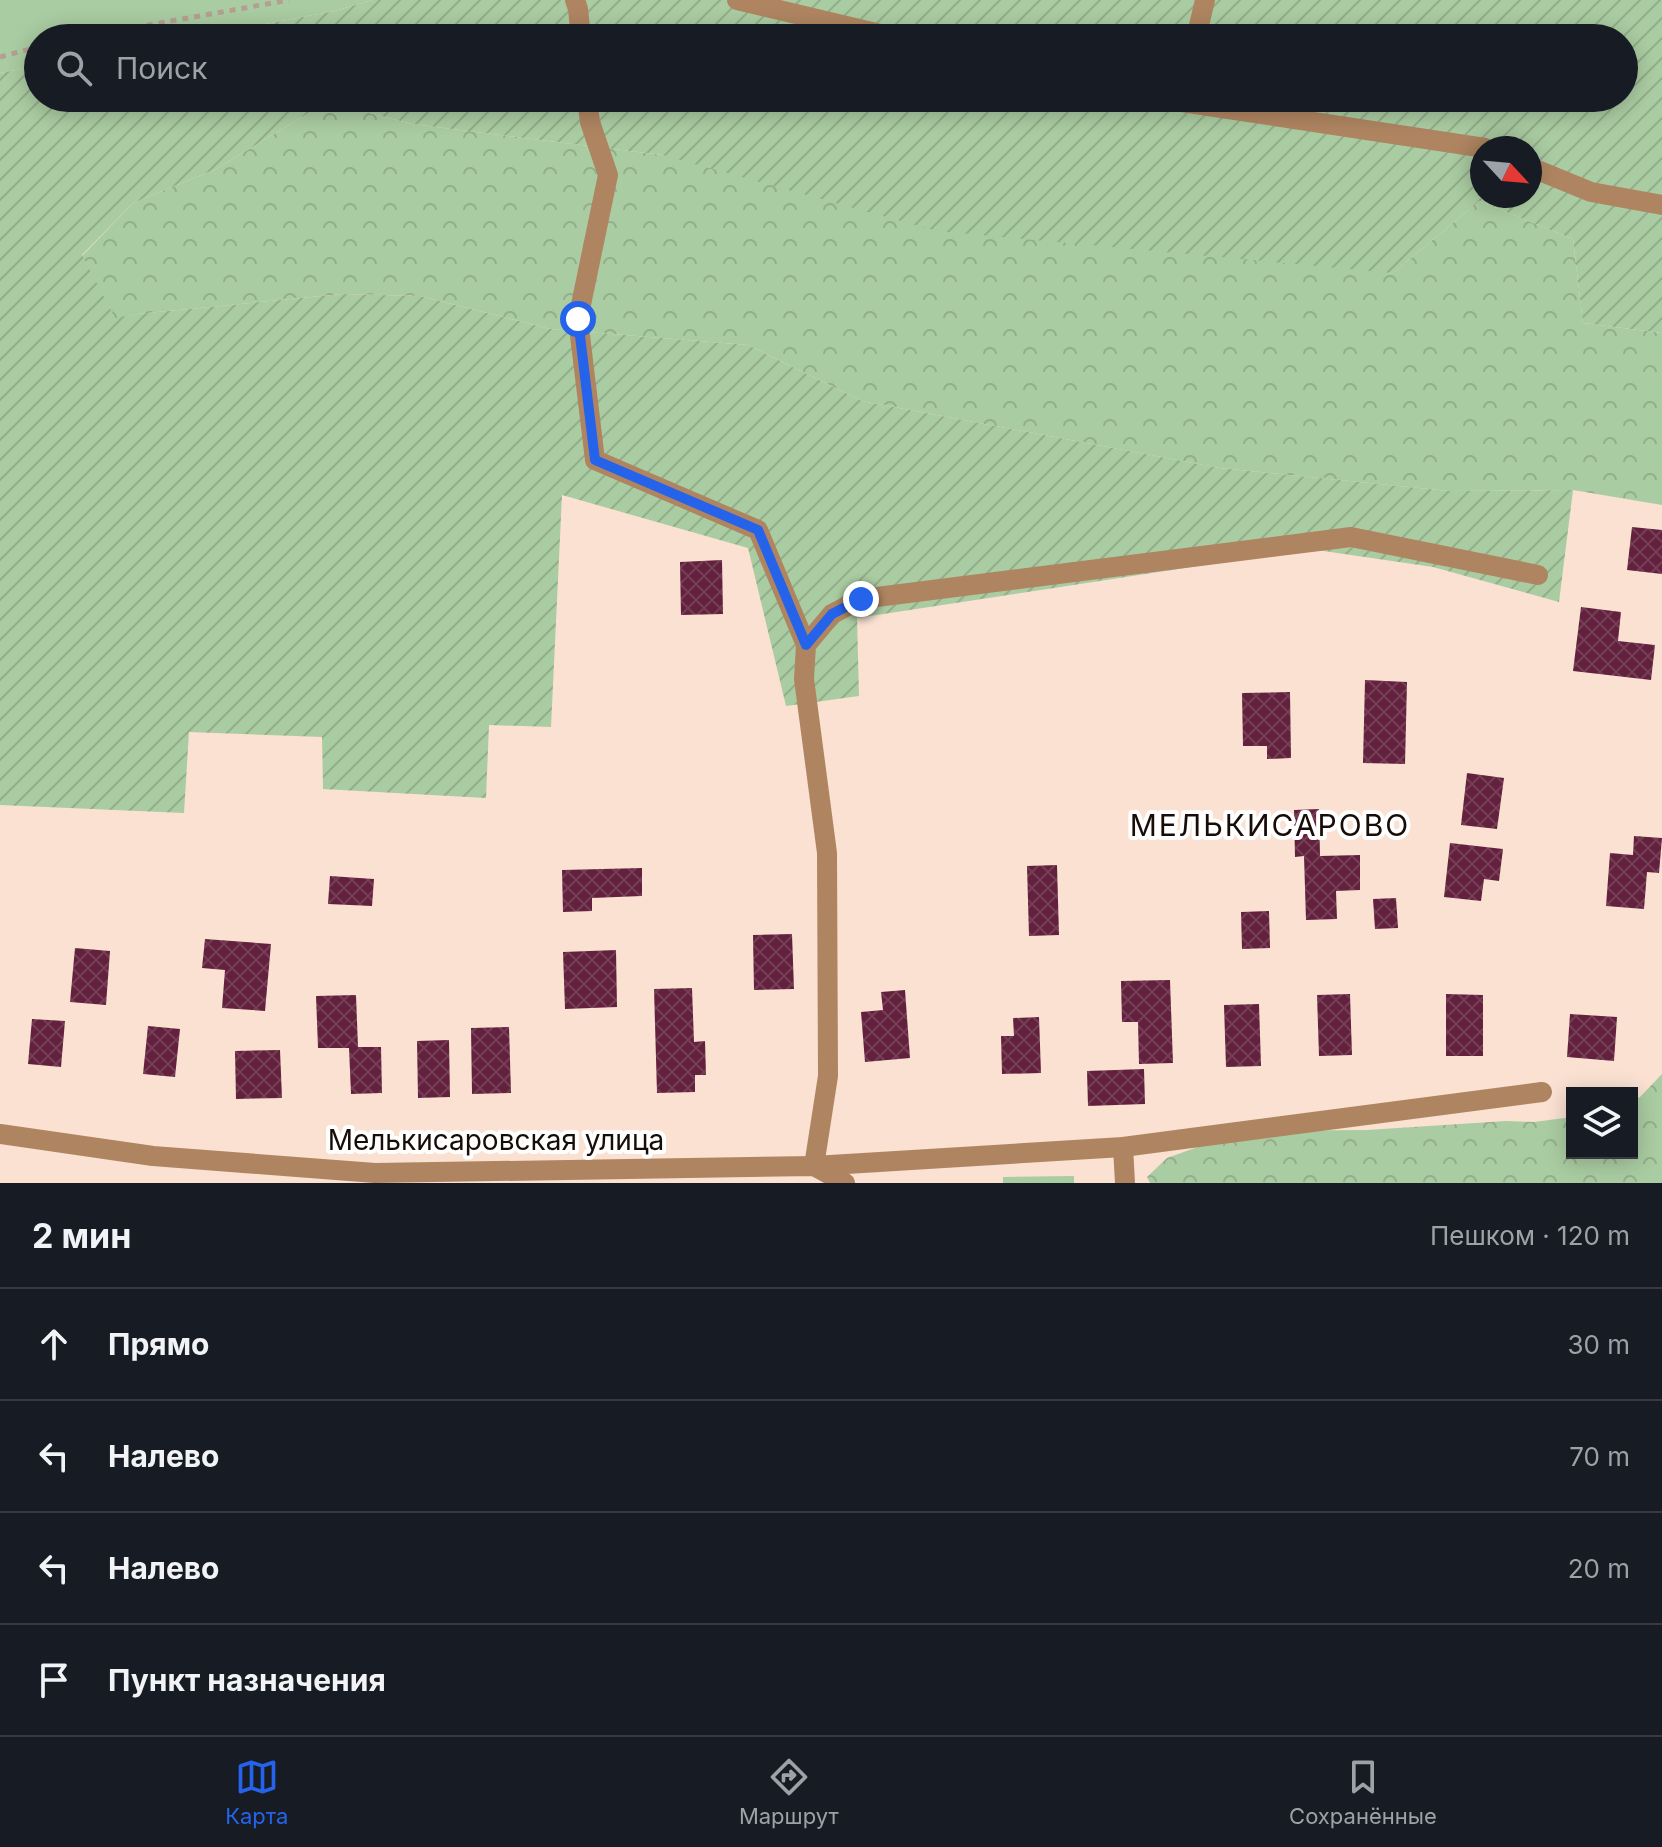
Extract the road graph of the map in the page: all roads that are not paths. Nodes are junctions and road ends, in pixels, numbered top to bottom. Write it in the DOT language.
graph roads {
  1 [pos="575,0"];
  2 [pos="737,0"];
  3 [pos="1205,0"];
  4 [pos="580,24"];
  5 [pos="838,24"];
  6 [pos="1199,24"];
  7 [pos="589,112"];
  8 [pos="1259,112"];
  9 [pos="1470,146"];
  10 [pos="1542,172"];
  11 [pos="1662,205"];
  12 [pos="1538,575"];
  13 [pos="806,645"];
  14 [pos="1542,1092"];
  15 [pos="0,1134"];
  16 [pos="1123,1147"];
  17 [pos="814,1166"];
  18 [pos="845,1183"];
  19 [pos="1125,1183"];
  1 -- 4 [label="street"];
  2 -- 5 [label="street"];
  3 -- 6 [label="street"];
  7 -- 13 [label="street"];
  8 -- 9 [label="street"];
  10 -- 11 [label="street"];
  12 -- 13 [label="street"];
  13 -- 17 [label="street"];
  14 -- 16 [label="street"];
  15 -- 17 [label="street, Мелькисаровская улица"];
  16 -- 17 [label="street"];
  16 -- 19 [label="street"];
  17 -- 18 [label="street, Мелькисаровская улица"];
}
